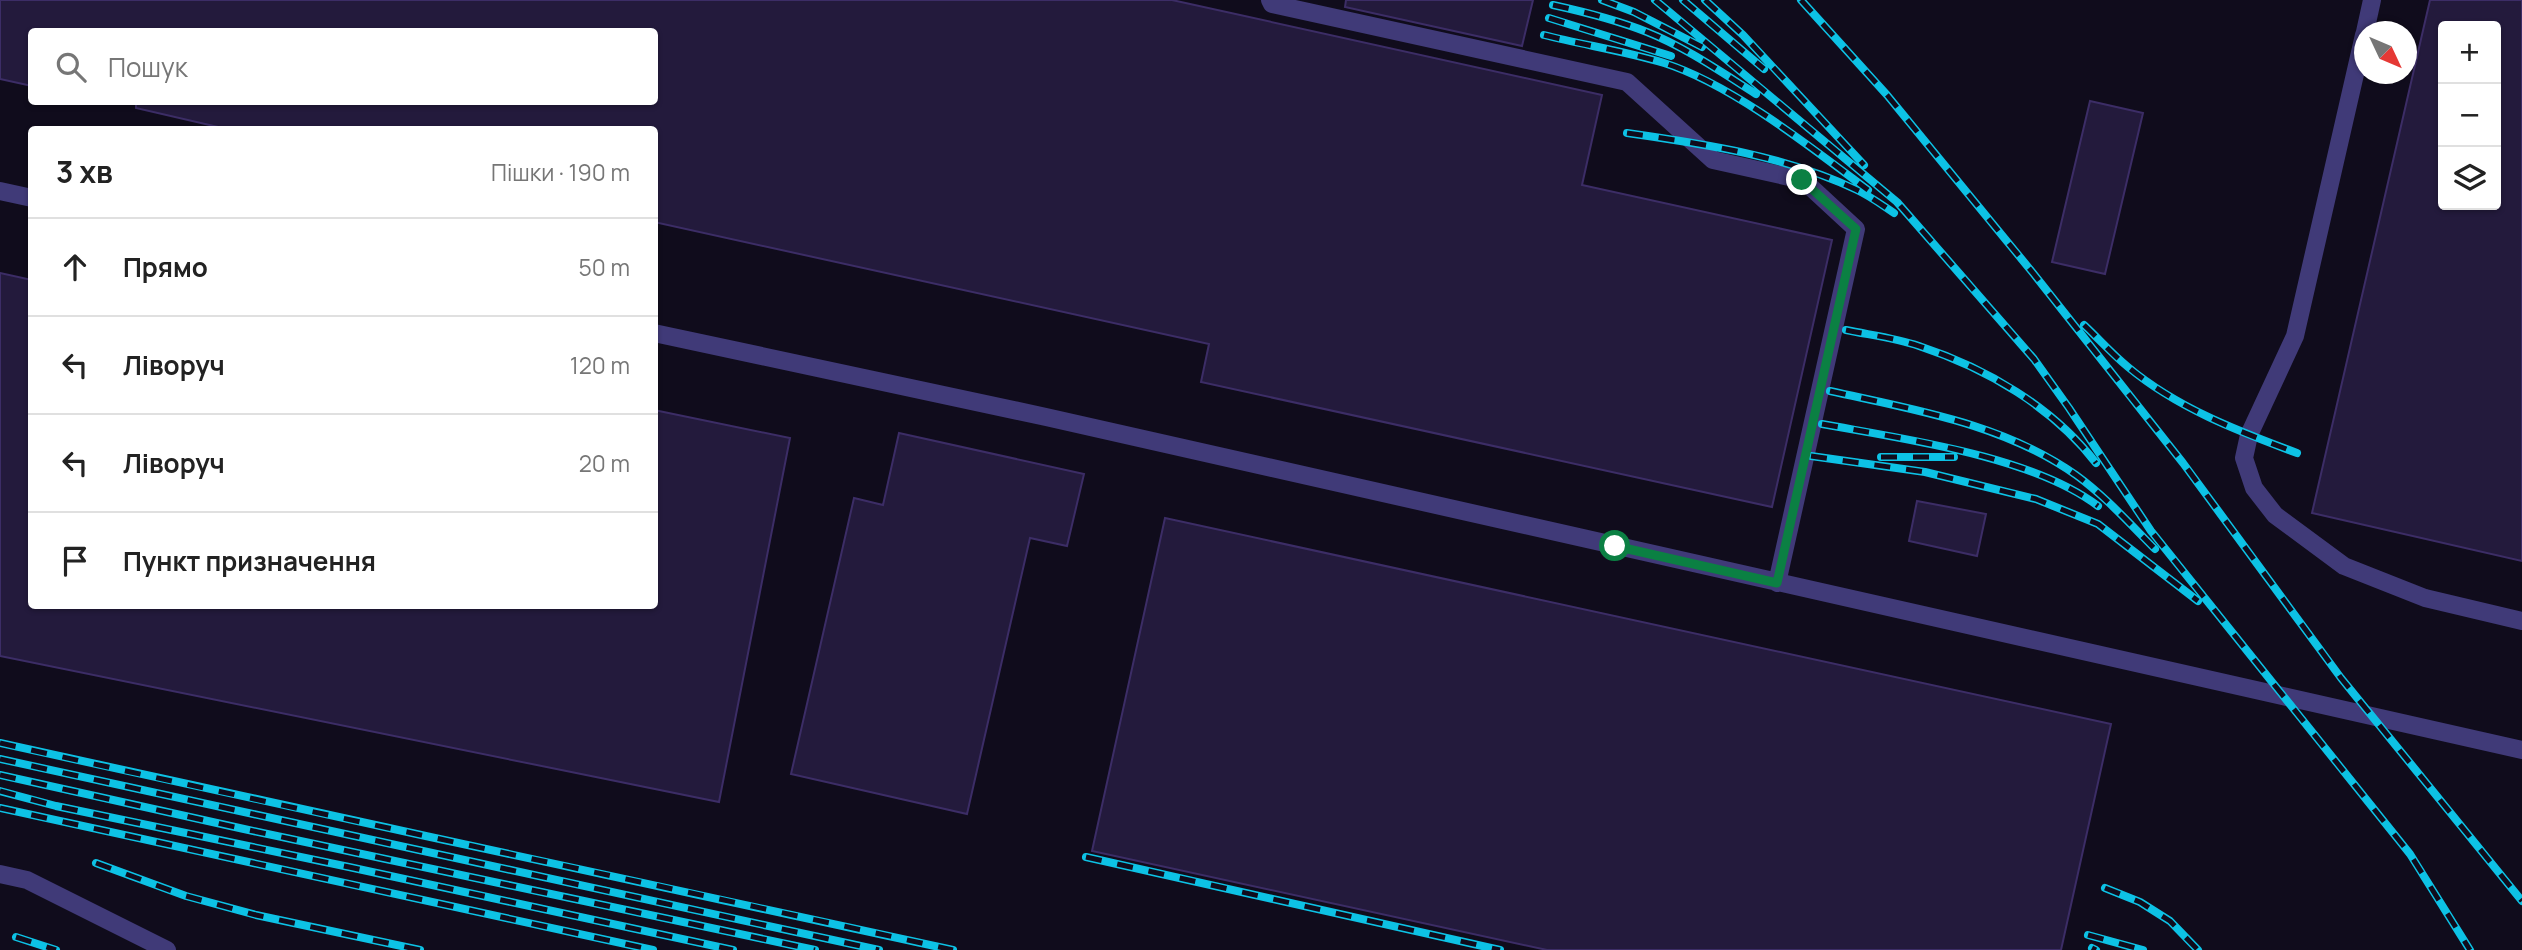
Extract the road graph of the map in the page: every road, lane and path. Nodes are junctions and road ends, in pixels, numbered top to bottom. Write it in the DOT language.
graph roads {
  1 [pos="1270,0"];
  2 [pos="2372,0"];
  3 [pos="2368,21"];
  4 [pos="2354,81"];
  5 [pos="0,191"];
  6 [pos="28,197"];
  7 [pos="658,334"];
  8 [pos="1777,583"];
  9 [pos="2522,621"];
  10 [pos="2522,750"];
  11 [pos="0,874"];
  12 [pos="167,950"];
  1 -- 8 [label="lane"];
  2 -- 3 [label="lane"];
  4 -- 9 [label="lane"];
  5 -- 6 [label="lane"];
  7 -- 8 [label="lane"];
  8 -- 10 [label="lane"];
  11 -- 12 [label="lane"];
}
